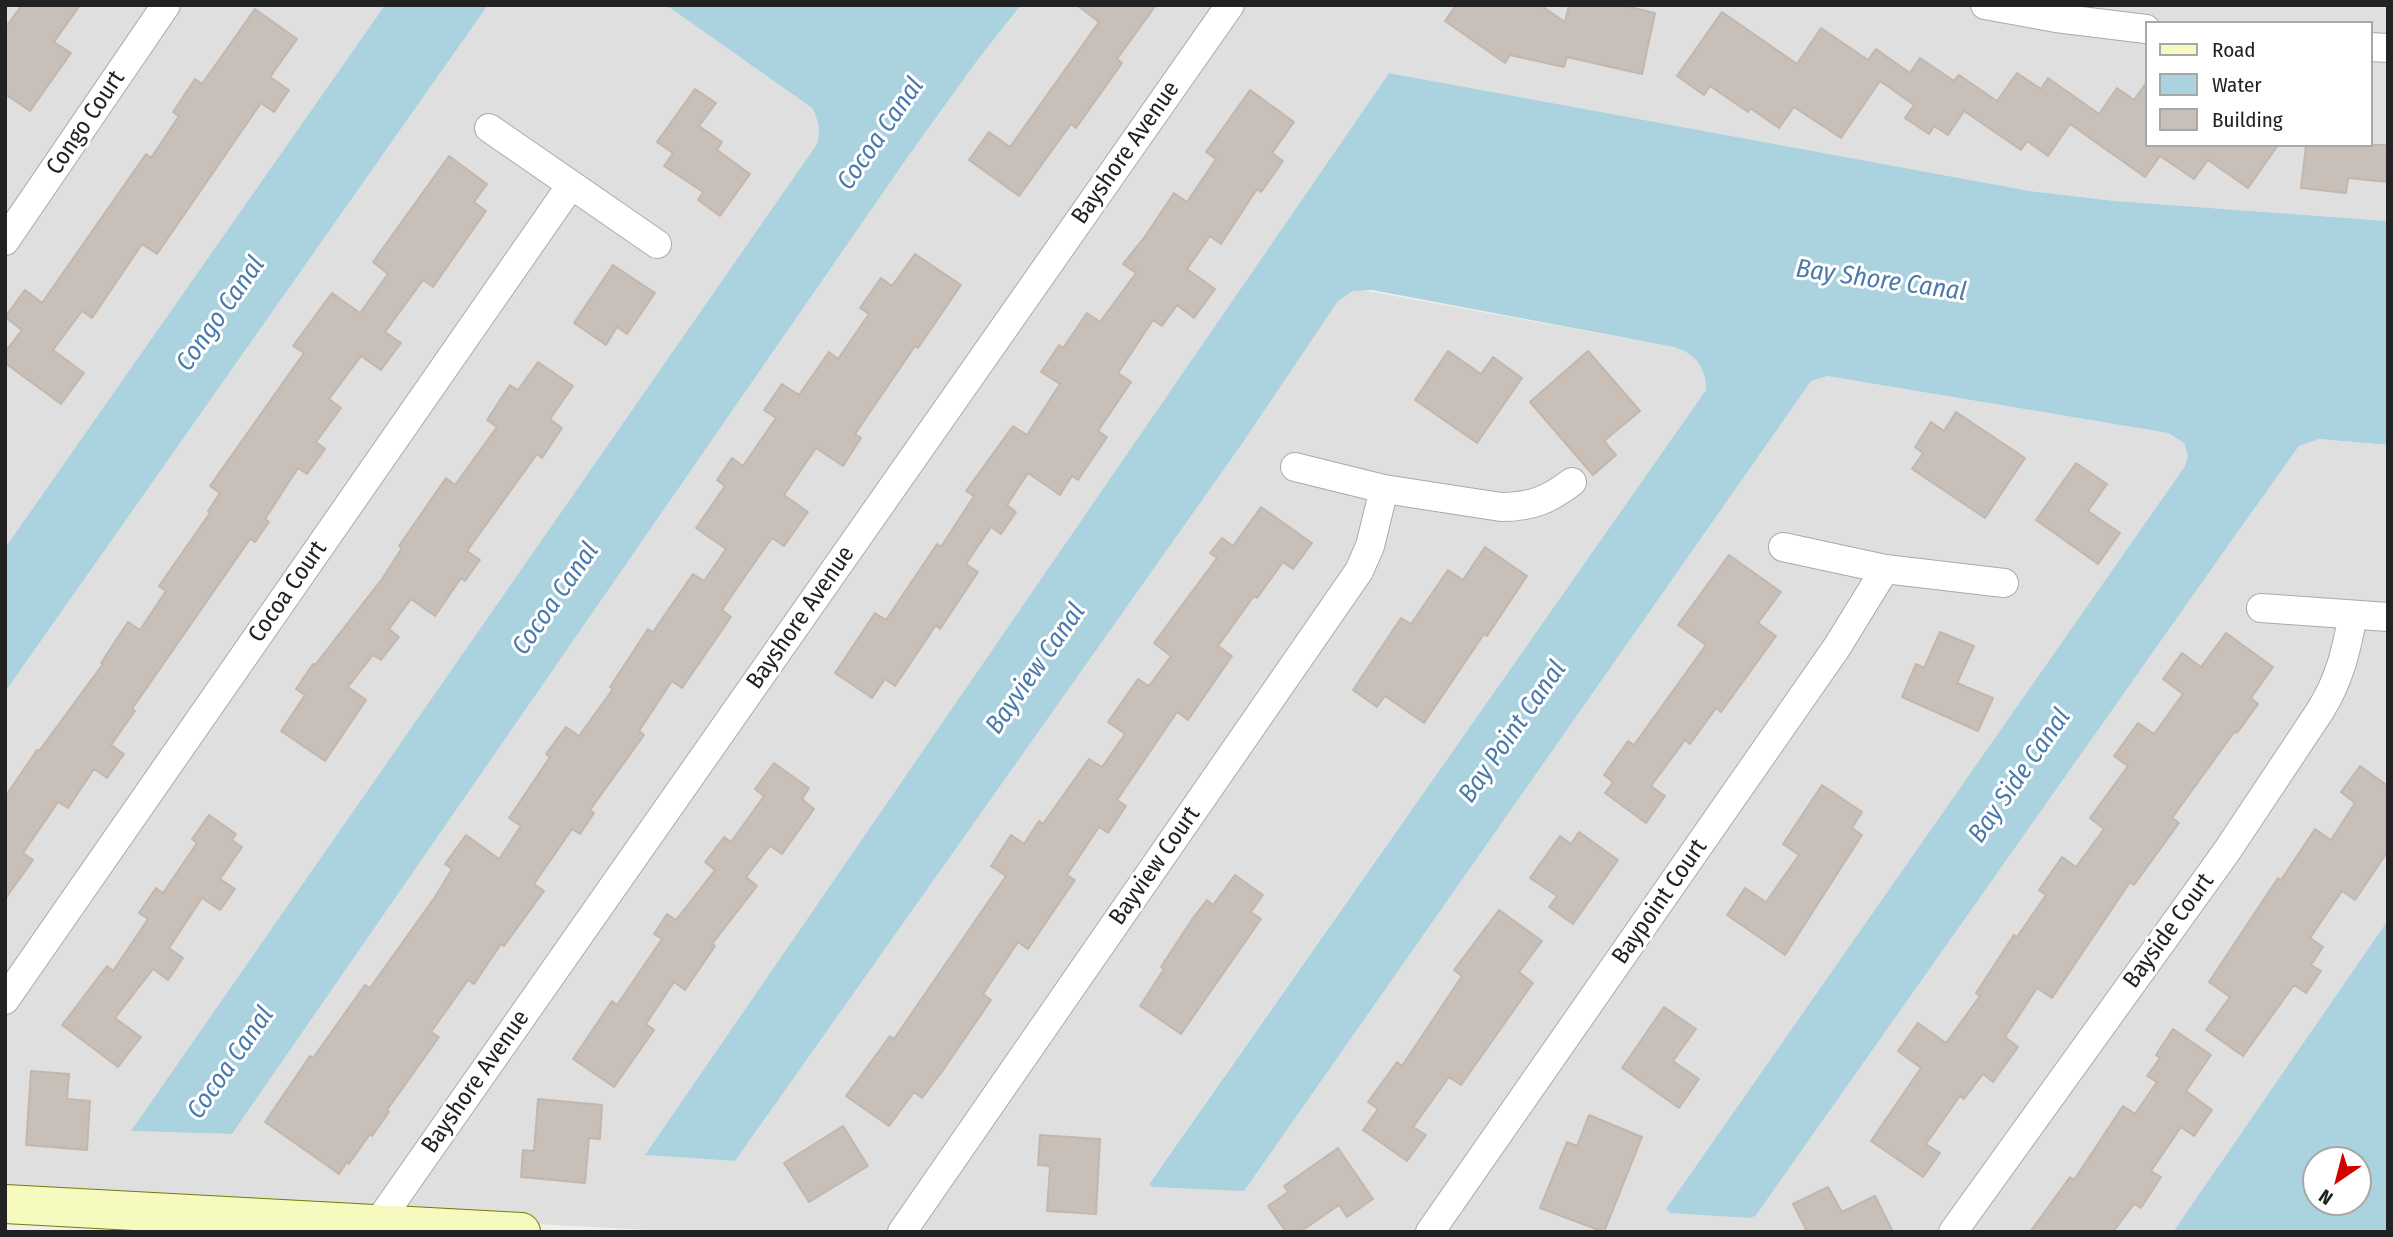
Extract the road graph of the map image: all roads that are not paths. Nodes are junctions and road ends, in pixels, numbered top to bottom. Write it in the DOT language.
graph roads {
  1 [pos="166,5"];
  2 [pos="1230,5"];
  3 [pos="1985,5"];
  4 [pos="2144,29"];
  5 [pos="489,128"];
  6 [pos="571,185"];
  7 [pos="5,241"];
  8 [pos="657,244"];
  9 [pos="1295,467"];
  10 [pos="1572,482"];
  11 [pos="1384,489"];
  12 [pos="1783,547"];
  13 [pos="1885,569"];
  14 [pos="2004,583"];
  15 [pos="2261,608"];
  16 [pos="2353,615"];
  17 [pos="2388,617"];
  18 [pos="5,1000"];
  19 [pos="5,1204"];
  20 [pos="230,1224"];
  21 [pos="377,1228"];
  22 [pos="521,1232"];
  23 [pos="902,1232"];
  24 [pos="1430,1232"];
  25 [pos="1953,1232"];
  1 -- 7 [label="street, Congo Court"];
  2 -- 21 [label="street, Bayshore Avenue"];
  3 -- 4 [label="street"];
  5 -- 6 [label="street"];
  6 -- 8 [label="street"];
  6 -- 18 [label="street, Cocoa Court"];
  9 -- 11 [label="street"];
  10 -- 11 [label="street"];
  11 -- 23 [label="street, Bayview Court"];
  12 -- 13 [label="street"];
  13 -- 14 [label="street"];
  13 -- 24 [label="street, Baypoint Court"];
  15 -- 16 [label="street"];
  16 -- 17 [label="street"];
  16 -- 25 [label="street, Bayside Court"];
  19 -- 20 [label="street"];
  20 -- 21 [label="street"];
  21 -- 22 [label="street"];
}
